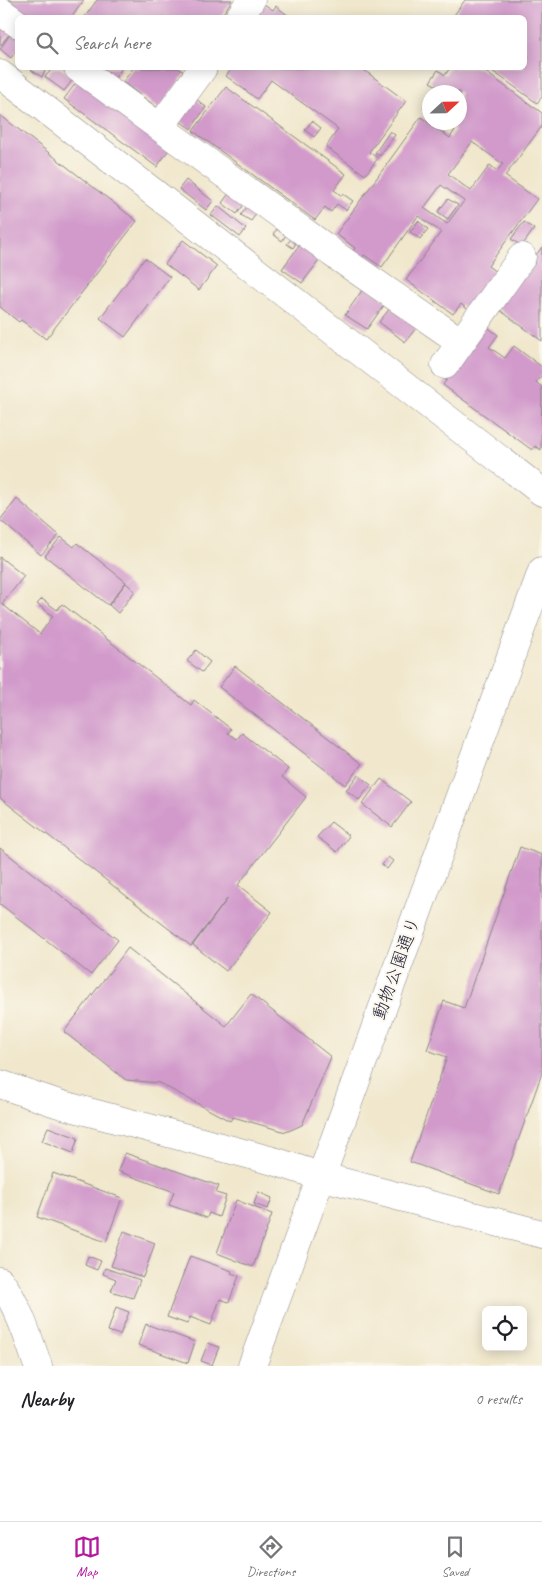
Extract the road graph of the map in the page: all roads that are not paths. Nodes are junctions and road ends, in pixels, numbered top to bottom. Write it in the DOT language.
graph roads {
  1 [pos="251,0"];
  2 [pos="0,11"];
  3 [pos="241,15"];
  4 [pos="15,22"];
  5 [pos="81,70"];
  6 [pos="202,70"];
  7 [pos="0,74"];
  8 [pos="160,127"];
  9 [pos="522,257"];
  10 [pos="461,342"];
  11 [pos="445,365"];
  12 [pos="542,492"];
  13 [pos="542,571"];
  14 [pos="0,1084"];
  15 [pos="320,1176"];
  16 [pos="542,1234"];
  17 [pos="0,1281"];
  18 [pos="38,1366"];
  19 [pos="252,1366"];
  1 -- 3 [label="street"];
  2 -- 4 [label="street"];
  5 -- 8 [label="street"];
  6 -- 8 [label="street"];
  7 -- 12 [label="street"];
  8 -- 10 [label="street"];
  9 -- 10 [label="street"];
  10 -- 11 [label="street"];
  13 -- 15 [label="street, 動物公園通り"];
  14 -- 15 [label="street"];
  15 -- 16 [label="street"];
  15 -- 19 [label="street, 動物公園通り"];
  17 -- 18 [label="street"];
}
